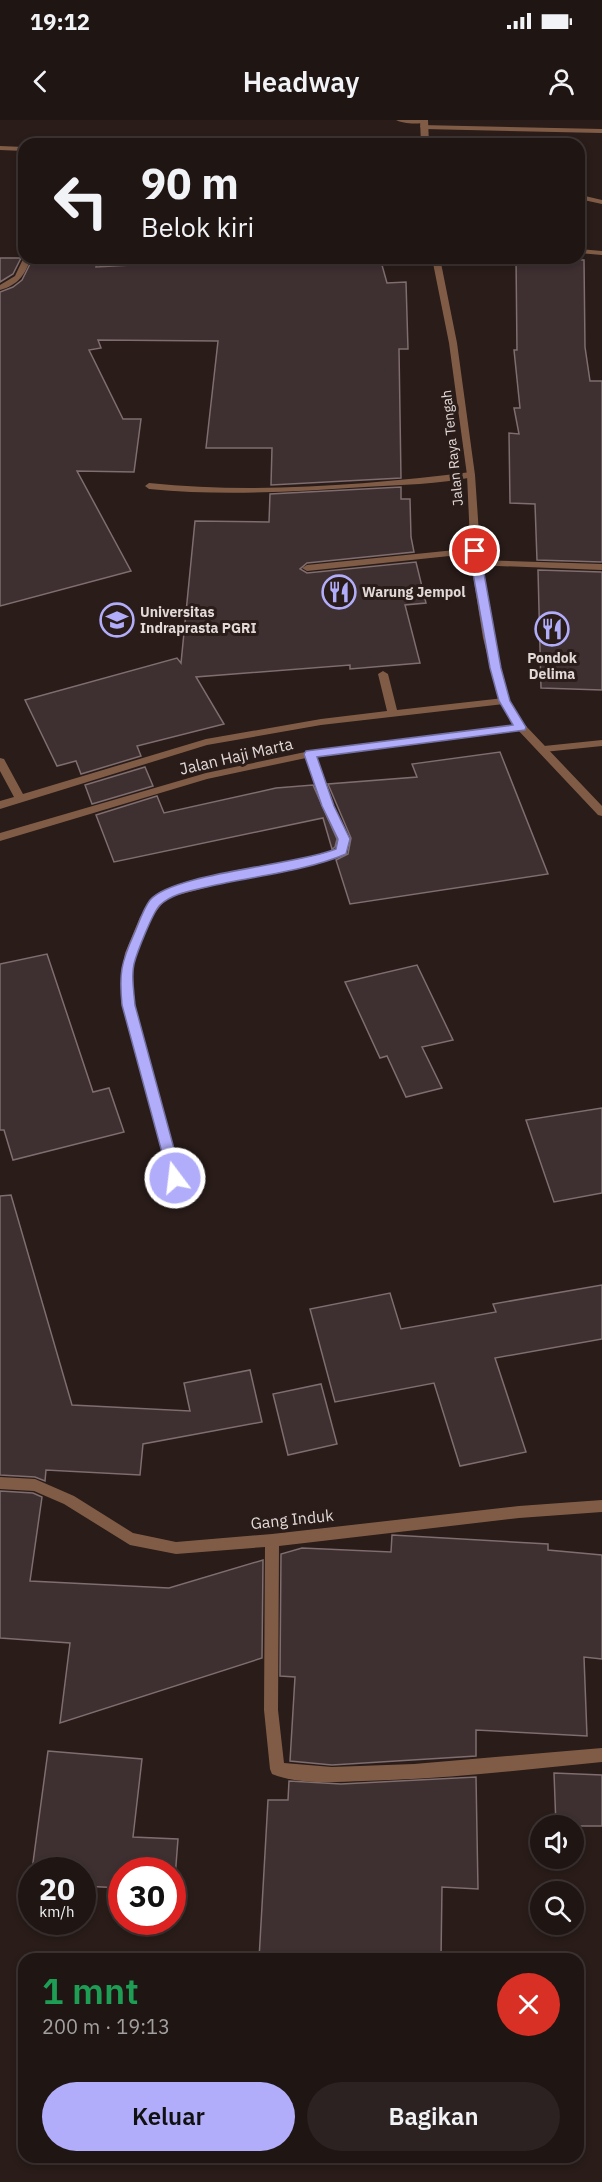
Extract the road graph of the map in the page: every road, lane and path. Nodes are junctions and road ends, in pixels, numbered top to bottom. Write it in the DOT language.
graph roads {
  1 [pos="400,120"];
  2 [pos="424,123"];
  3 [pos="602,131"];
  4 [pos="425,138"];
  5 [pos="0,148"];
  6 [pos="18,149"];
  7 [pos="585,198"];
  8 [pos="602,202"];
  9 [pos="585,252"];
  10 [pos="602,253"];
  11 [pos="25,264"];
  12 [pos="437,264"];
  13 [pos="0,288"];
  14 [pos="471,475"];
  15 [pos="149,486"];
  16 [pos="475,551"];
  17 [pos="476,563"];
  18 [pos="602,567"];
  19 [pos="307,568"];
  20 [pos="383,674"];
  21 [pos="504,701"];
  22 [pos="393,714"];
  23 [pos="520,727"];
  24 [pos="602,743"];
  25 [pos="544,749"];
  26 [pos="310,754"];
  27 [pos="0,761"];
  28 [pos="20,799"];
  29 [pos="0,805"];
  30 [pos="602,812"];
  31 [pos="0,837"];
  32 [pos="175,1178"];
  33 [pos="0,1483"];
  34 [pos="602,1506"];
  35 [pos="272,1540"];
  36 [pos="602,1755"];
  1 -- 2 [label="street"];
  2 -- 3 [label="street"];
  2 -- 4 [label="street"];
  5 -- 6 [label="street"];
  7 -- 8 [label="street"];
  9 -- 10 [label="street"];
  11 -- 13 [label="street"];
  12 -- 14 [label="street, Jalan Raya Tengah"];
  14 -- 15 [label="street"];
  14 -- 16 [label="street, Jalan Raya Tengah"];
  16 -- 17 [label="street, Jalan Raya Tengah"];
  16 -- 19 [label="street"];
  17 -- 18 [label="street"];
  17 -- 21 [label="street, Jalan Raya Tengah"];
  20 -- 22 [label="street"];
  21 -- 22 [label="street"];
  21 -- 23 [label="street, Jalan Raya Tengah"];
  22 -- 28 [label="street"];
  23 -- 25 [label="street, Jalan Raya Tengah"];
  23 -- 26 [label="street, Jalan Haji Marta"];
  24 -- 25 [label="street"];
  25 -- 30 [label="street, Jalan Raya Tengah"];
  26 -- 31 [label="street, Jalan Haji Marta"];
  26 -- 32 [label="street"];
  27 -- 28 [label="street"];
  28 -- 29 [label="street"];
  33 -- 35 [label="street, Gang Induk"];
  34 -- 35 [label="street, Gang Induk"];
  35 -- 36 [label="street"];
}
